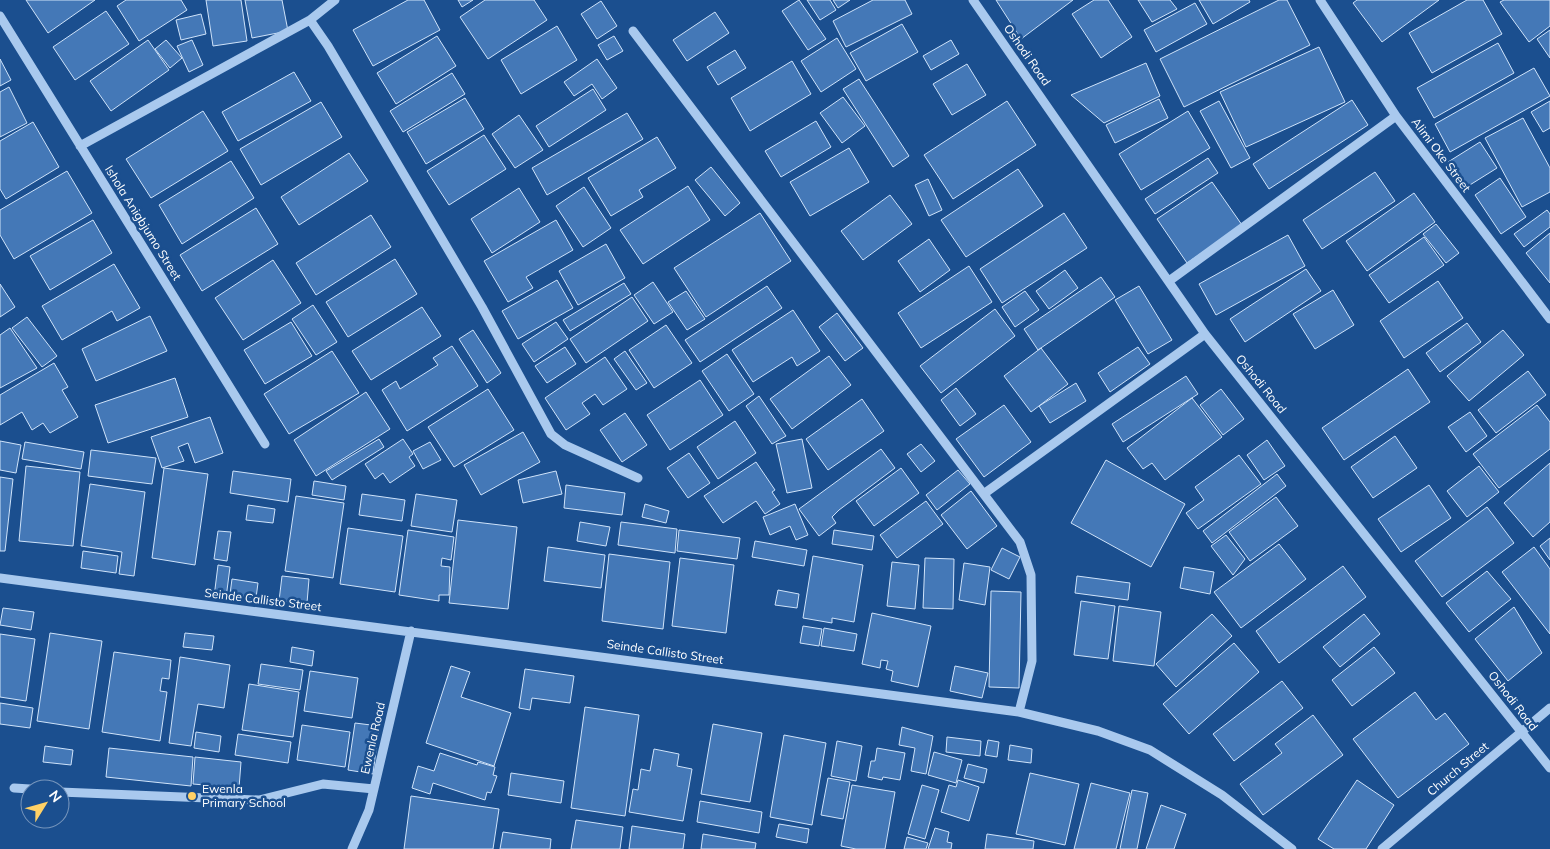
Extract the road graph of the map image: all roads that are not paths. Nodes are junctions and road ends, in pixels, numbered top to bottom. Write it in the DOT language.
graph roads {
  1 [pos="335,0"];
  2 [pos="973,0"];
  3 [pos="1320,0"];
  4 [pos="0,16"];
  5 [pos="310,20"];
  6 [pos="633,31"];
  7 [pos="1396,116"];
  8 [pos="80,146"];
  9 [pos="1169,281"];
  10 [pos="1550,319"];
  11 [pos="1205,334"];
  12 [pos="265,444"];
  13 [pos="638,478"];
  14 [pos="984,493"];
  15 [pos="0,578"];
  16 [pos="411,631"];
  17 [pos="1550,708"];
  18 [pos="1019,712"];
  19 [pos="1522,732"];
  20 [pos="1550,768"];
  21 [pos="14,788"];
  22 [pos="20,788"];
  23 [pos="374,789"];
  24 [pos="70,792"];
  25 [pos="352,849"];
  26 [pos="1292,849"];
  27 [pos="1382,849"];
  1 -- 5 [label="street"];
  2 -- 9 [label="street, Oshodi Road"];
  3 -- 7 [label="street, Alimi Oke Street"];
  4 -- 8 [label="street, Ishola Anigbjumo Street"];
  5 -- 8 [label="street"];
  5 -- 13 [label="street"];
  6 -- 14 [label="street"];
  7 -- 9 [label="street"];
  7 -- 10 [label="street, Alimi Oke Street"];
  8 -- 12 [label="street, Ishola Anigbjumo Street"];
  9 -- 11 [label="street, Oshodi Road"];
  11 -- 14 [label="street"];
  11 -- 19 [label="street, Oshodi Road"];
  14 -- 18 [label="street"];
  15 -- 16 [label="street, Seinde Callisto Street"];
  16 -- 18 [label="street, Seinde Callisto Street"];
  16 -- 23 [label="street, Ewenla Road"];
  17 -- 19 [label="street, Church Street"];
  18 -- 26 [label="street, Seinde Callisto Street"];
  19 -- 20 [label="street, Oshodi Road"];
  19 -- 27 [label="street, Church Street"];
  21 -- 22 [label="street"];
  23 -- 24 [label="street"];
  23 -- 25 [label="street, Ewenla Road"];
}
